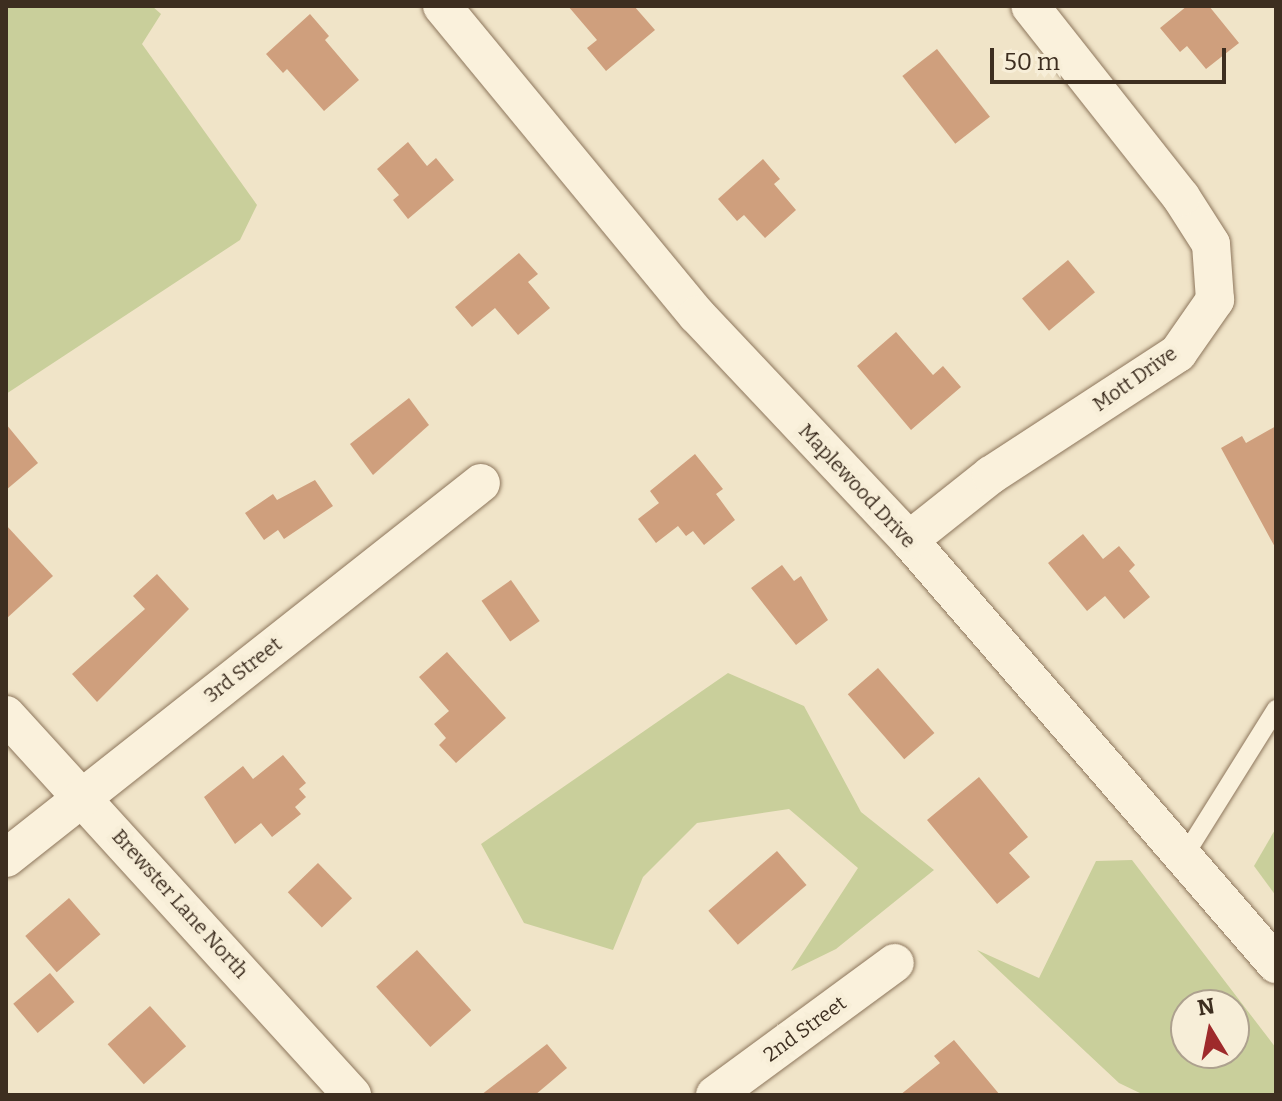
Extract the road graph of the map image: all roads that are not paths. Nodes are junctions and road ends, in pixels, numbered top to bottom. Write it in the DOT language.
graph roads {
  1 [pos="442,6"];
  2 [pos="1030,6"];
  3 [pos="481,483"];
  4 [pos="909,540"];
  5 [pos="1276,709"];
  6 [pos="6,715"];
  7 [pos="83,797"];
  8 [pos="6,858"];
  9 [pos="1183,858"];
  10 [pos="895,963"];
  11 [pos="1276,964"];
  12 [pos="352,1095"];
  13 [pos="715,1095"];
  1 -- 4 [label="street, Maplewood Drive"];
  2 -- 4 [label="street, Mott Drive"];
  3 -- 7 [label="street, 3rd Street"];
  4 -- 9 [label="street, Maplewood Drive"];
  5 -- 9 [label="lane"];
  6 -- 7 [label="street, Brewster Lane North"];
  7 -- 8 [label="street, 3rd Street"];
  7 -- 12 [label="street, Brewster Lane North"];
  9 -- 11 [label="street, Maplewood Drive"];
  10 -- 13 [label="street, 2nd Street"];
}
